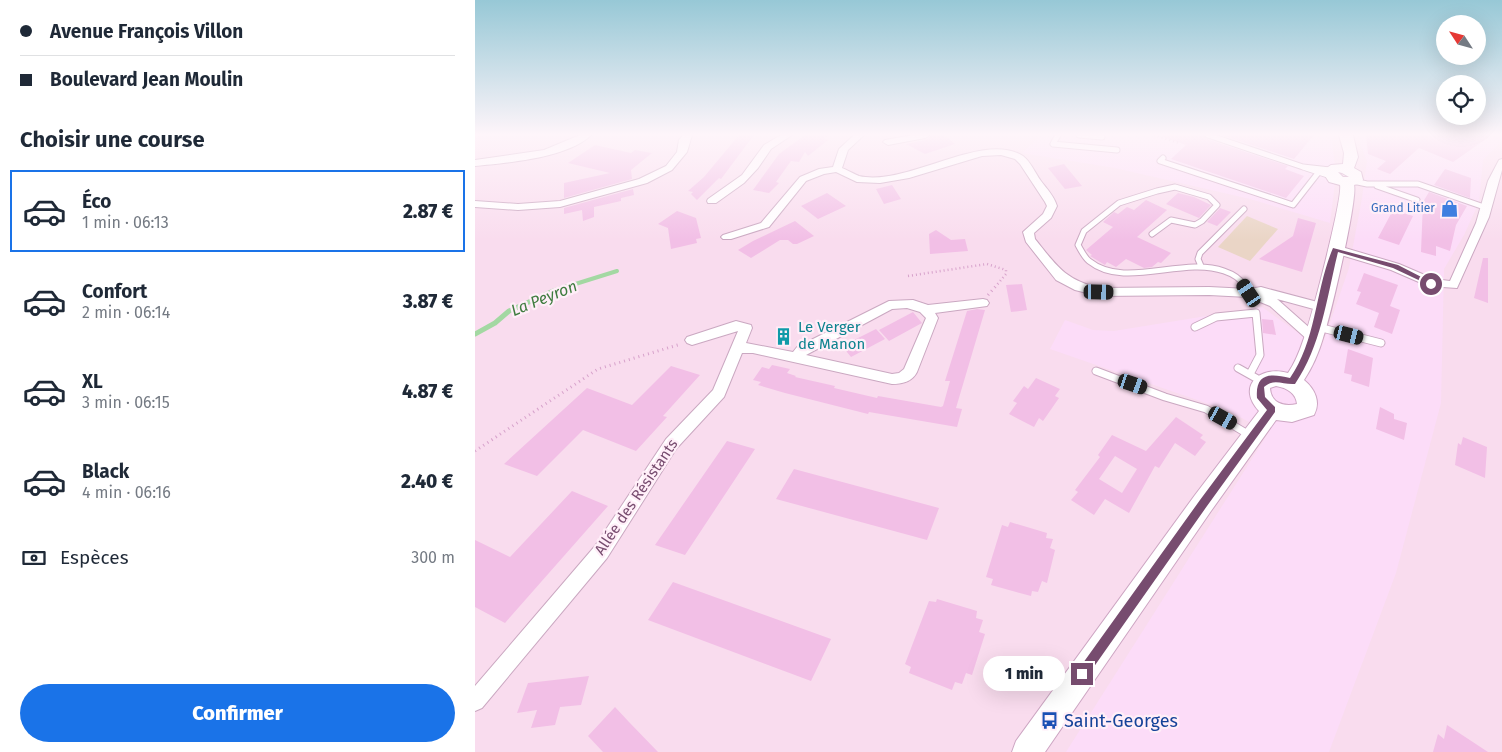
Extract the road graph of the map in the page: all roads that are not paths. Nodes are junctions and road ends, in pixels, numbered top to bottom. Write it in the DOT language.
graph roads {
  1 [pos="665,170"];
  2 [pos="751,170"];
  3 [pos="833,170"];
  4 [pos="838,170"];
  5 [pos="923,170"];
  6 [pos="1027,170"];
  7 [pos="1187,170"];
  8 [pos="1316,170"];
  9 [pos="1316,170"];
  10 [pos="1344,170"];
  11 [pos="1497,170"];
  12 [pos="1337,175"];
  13 [pos="1377,185"];
  14 [pos="1417,200"];
  15 [pos="712,201"];
  16 [pos="475,204"];
  17 [pos="1487,208"];
  18 [pos="1244,209"];
  19 [pos="1152,234"];
  20 [pos="727,237"];
  21 [pos="1335,250"];
  22 [pos="1201,266"];
  23 [pos="1249,293"];
  24 [pos="1286,297"];
  25 [pos="983,303"];
  26 [pos="1321,307"];
  27 [pos="926,310"];
  28 [pos="1282,310"];
  29 [pos="1195,327"];
  30 [pos="1315,332"];
  31 [pos="692,340"];
  32 [pos="1381,343"];
  33 [pos="738,348"];
  34 [pos="796,358"];
  35 [pos="1238,368"];
  36 [pos="1096,371"];
  37 [pos="1257,378"];
  38 [pos="1292,382"];
  39 [pos="1272,410"];
  40 [pos="1252,437"];
  41 [pos="475,701"];
  42 [pos="1027,752"];
  1 -- 16 [label="street"];
  2 -- 15 [label="street"];
  3 -- 20 [label="street"];
  4 -- 5 [label="street"];
  6 -- 23 [label="street"];
  7 -- 12 [label="lane"];
  8 -- 12 [label="lane"];
  9 -- 12 [label="lane"];
  10 -- 12 [label="street"];
  11 -- 17 [label="street"];
  12 -- 13 [label="lane"];
  12 -- 21 [label="street"];
  13 -- 14 [label="lane"];
  13 -- 17 [label="lane"];
  17 -- 21 [label="street"];
  18 -- 22 [label="lane"];
  19 -- 22 [label="lane"];
  21 -- 26 [label="street"];
  22 -- 23 [label="lane"];
  23 -- 24 [label="street"];
  23 -- 28 [label="street"];
  24 -- 26 [label="street"];
  24 -- 28 [label="street"];
  25 -- 27 [label="street"];
  26 -- 30 [label="street"];
  27 -- 34 [label="street"];
  27 -- 34 [label="street"];
  28 -- 30 [label="street"];
  29 -- 37 [label="lane"];
  30 -- 32 [label="lane"];
  30 -- 38 [label="street"];
  31 -- 33 [label="street, Allée des Résistants"];
  33 -- 34 [label="street"];
  33 -- 41 [label="street, Allée des Résistants"];
  35 -- 37 [label="lane"];
  36 -- 40 [label="lane"];
  37 -- 38 [label="street"];
  37 -- 39 [label="street"];
  38 -- 39 [label="street"];
  39 -- 40 [label="street"];
  40 -- 42 [label="street"];
}
